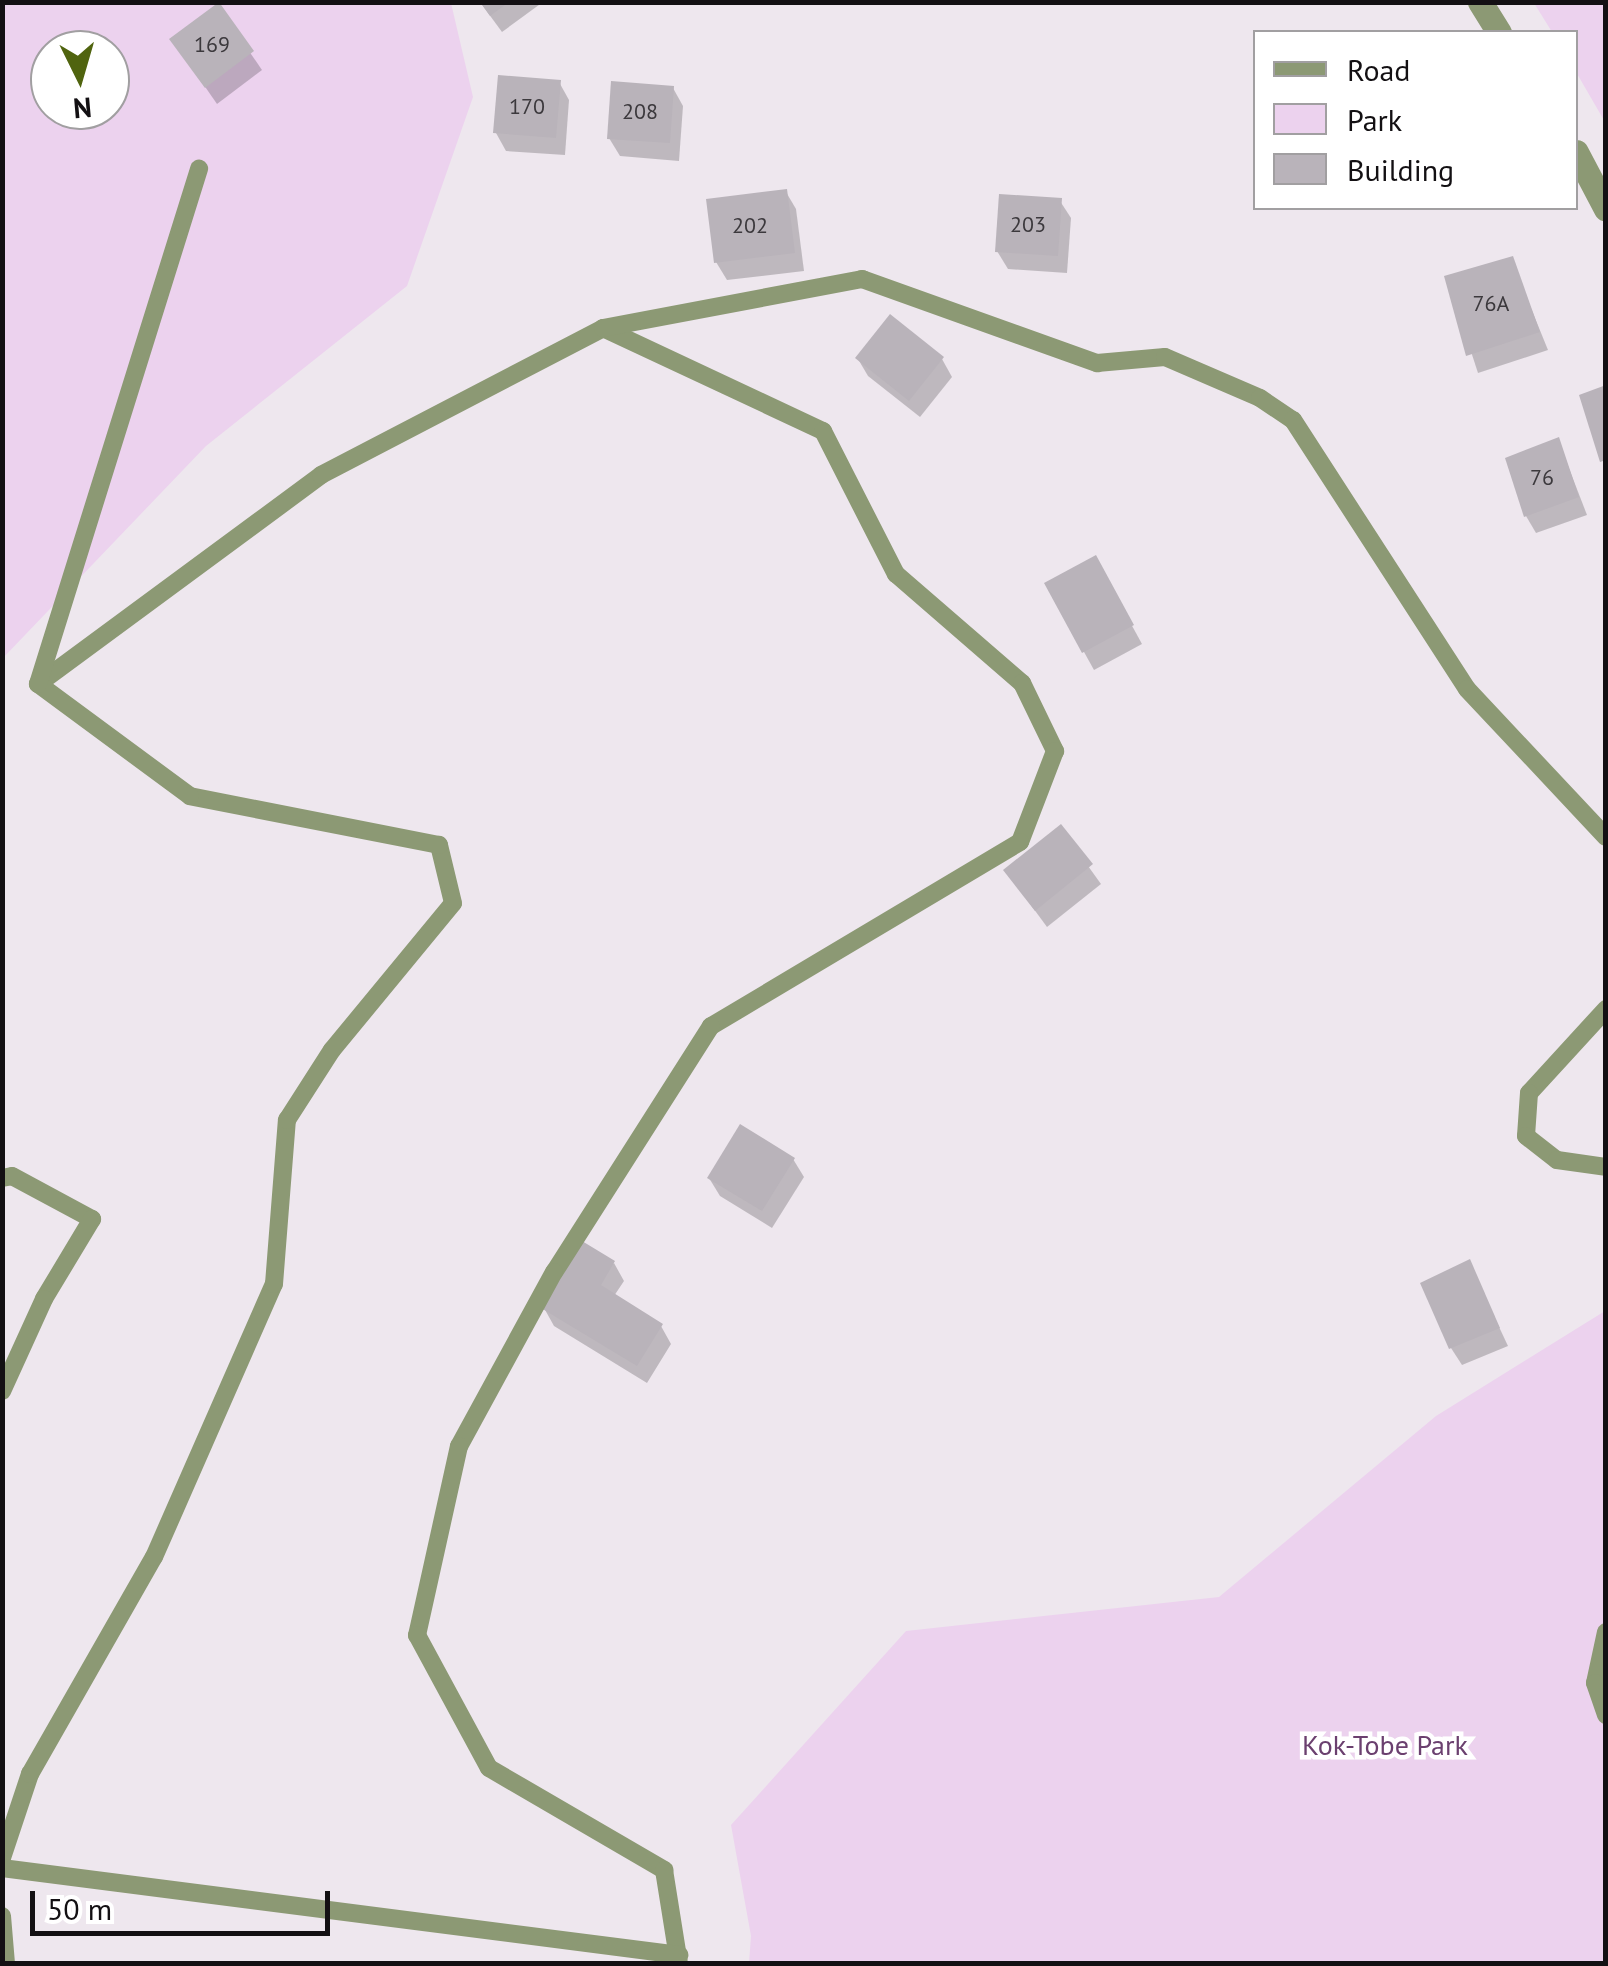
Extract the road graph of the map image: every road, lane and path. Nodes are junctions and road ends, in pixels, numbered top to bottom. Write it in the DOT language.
graph roads {
  1 [pos="1480,2"];
  2 [pos="1498,30"];
  3 [pos="1578,156"];
  4 [pos="199,168"];
  5 [pos="1606,210"];
  6 [pos="603,328"];
  7 [pos="38,684"];
  8 [pos="1606,837"];
  9 [pos="1606,1009"];
  10 [pos="1606,1167"];
  11 [pos="2,1178"];
  12 [pos="2,1391"];
  13 [pos="1606,1632"];
  14 [pos="1606,1716"];
  15 [pos="2,1858"];
  16 [pos="2,1868"];
  17 [pos="2,1916"];
  18 [pos="679,1959"];
  19 [pos="6,1964"];
  1 -- 2 [label="street"];
  3 -- 5 [label="street"];
  4 -- 7 [label="lane"];
  6 -- 7 [label="lane"];
  6 -- 8 [label="lane"];
  6 -- 18 [label="lane"];
  7 -- 15 [label="lane"];
  9 -- 10 [label="lane"];
  11 -- 12 [label="lane"];
  13 -- 14 [label="lane"];
  16 -- 18 [label="lane"];
  17 -- 19 [label="lane"];
}
